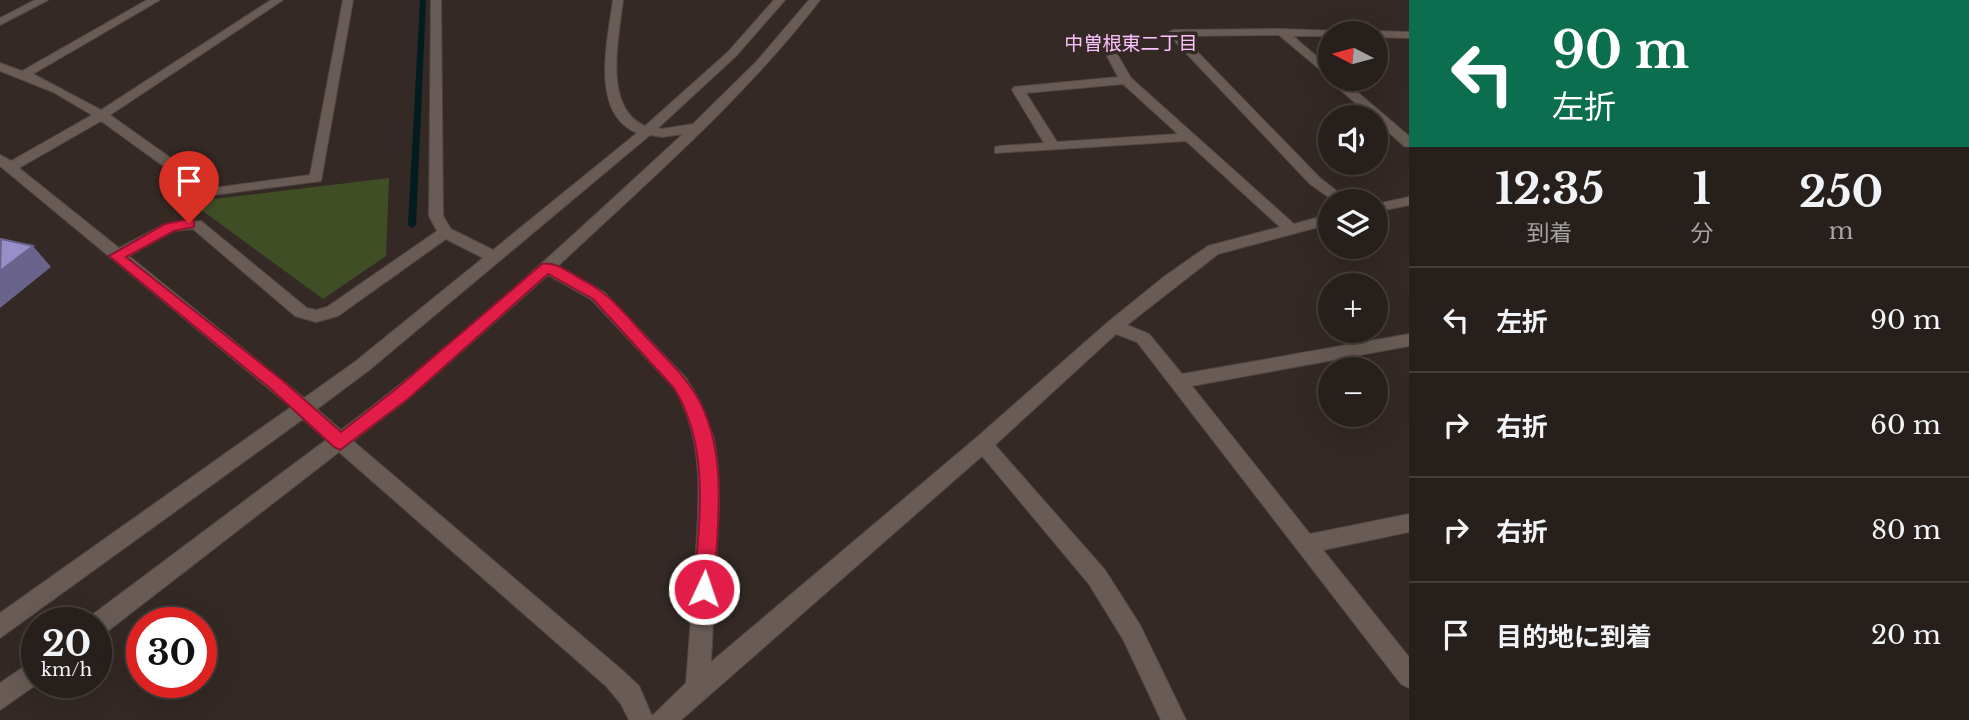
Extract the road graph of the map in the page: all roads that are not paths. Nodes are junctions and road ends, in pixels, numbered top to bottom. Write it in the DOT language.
graph roads {
  1 [pos="43,0"];
  2 [pos="155,0"];
  3 [pos="278,0"];
  4 [pos="348,0"];
  5 [pos="436,0"];
  6 [pos="618,0"];
  7 [pos="779,0"];
  8 [pos="815,0"];
  9 [pos="0,22"];
  10 [pos="1282,32"];
  11 [pos="1318,33"];
  12 [pos="1388,34"];
  13 [pos="1409,35"];
  14 [pos="1112,54"];
  15 [pos="1318,64"];
  16 [pos="0,67"];
  17 [pos="25,74"];
  18 [pos="1126,80"];
  19 [pos="1349,91"];
  20 [pos="100,116"];
  21 [pos="698,127"];
  22 [pos="645,133"];
  23 [pos="1192,137"];
  24 [pos="1409,143"];
  25 [pos="1053,146"];
  26 [pos="1000,150"];
  27 [pos="6,163"];
  28 [pos="1326,189"];
  29 [pos="1407,203"];
  30 [pos="1388,206"];
  31 [pos="1318,222"];
  32 [pos="1290,228"];
  33 [pos="446,232"];
  34 [pos="116,256"];
  35 [pos="495,258"];
  36 [pos="547,267"];
  37 [pos="1114,326"];
  38 [pos="1409,340"];
  39 [pos="1178,382"];
  40 [pos="304,408"];
  41 [pos="340,442"];
  42 [pos="983,444"];
  43 [pos="1409,523"];
  44 [pos="1307,544"];
  45 [pos="112,614"];
  46 [pos="0,627"];
  47 [pos="1409,676"];
  48 [pos="21,682"];
  49 [pos="698,690"];
  50 [pos="0,698"];
  51 [pos="641,720"];
  52 [pos="662,720"];
  53 [pos="1174,720"];
  1 -- 9 [label="street"];
  2 -- 17 [label="street"];
  3 -- 20 [label="street"];
  4 -- 20 [label="street"];
  5 -- 33 [label="street"];
  6 -- 22 [label="street"];
  7 -- 22 [label="street"];
  8 -- 21 [label="street"];
  10 -- 11 [label="street"];
  10 -- 15 [label="street"];
  10 -- 28 [label="street"];
  12 -- 13 [label="street"];
  14 -- 18 [label="street"];
  16 -- 17 [label="street"];
  17 -- 20 [label="street"];
  18 -- 23 [label="street"];
  18 -- 25 [label="street"];
  19 -- 24 [label="street"];
  20 -- 27 [label="street"];
  21 -- 22 [label="street"];
  21 -- 36 [label="street"];
  22 -- 35 [label="street"];
  23 -- 25 [label="street"];
  23 -- 32 [label="street"];
  25 -- 26 [label="street"];
  27 -- 34 [label="street"];
  29 -- 30 [label="street"];
  31 -- 32 [label="street"];
  32 -- 37 [label="street"];
  33 -- 34 [label="street"];
  33 -- 35 [label="street"];
  34 -- 40 [label="street"];
  35 -- 40 [label="street"];
  36 -- 41 [label="street"];
  36 -- 49 [label="street"];
  37 -- 39 [label="street"];
  37 -- 42 [label="street"];
  38 -- 39 [label="street"];
  39 -- 44 [label="street"];
  40 -- 41 [label="street"];
  40 -- 46 [label="street"];
  41 -- 45 [label="street"];
  41 -- 51 [label="street"];
  42 -- 49 [label="street"];
  42 -- 53 [label="street"];
  43 -- 44 [label="street"];
  44 -- 47 [label="street"];
  48 -- 50 [label="street"];
  49 -- 52 [label="street"];
}
